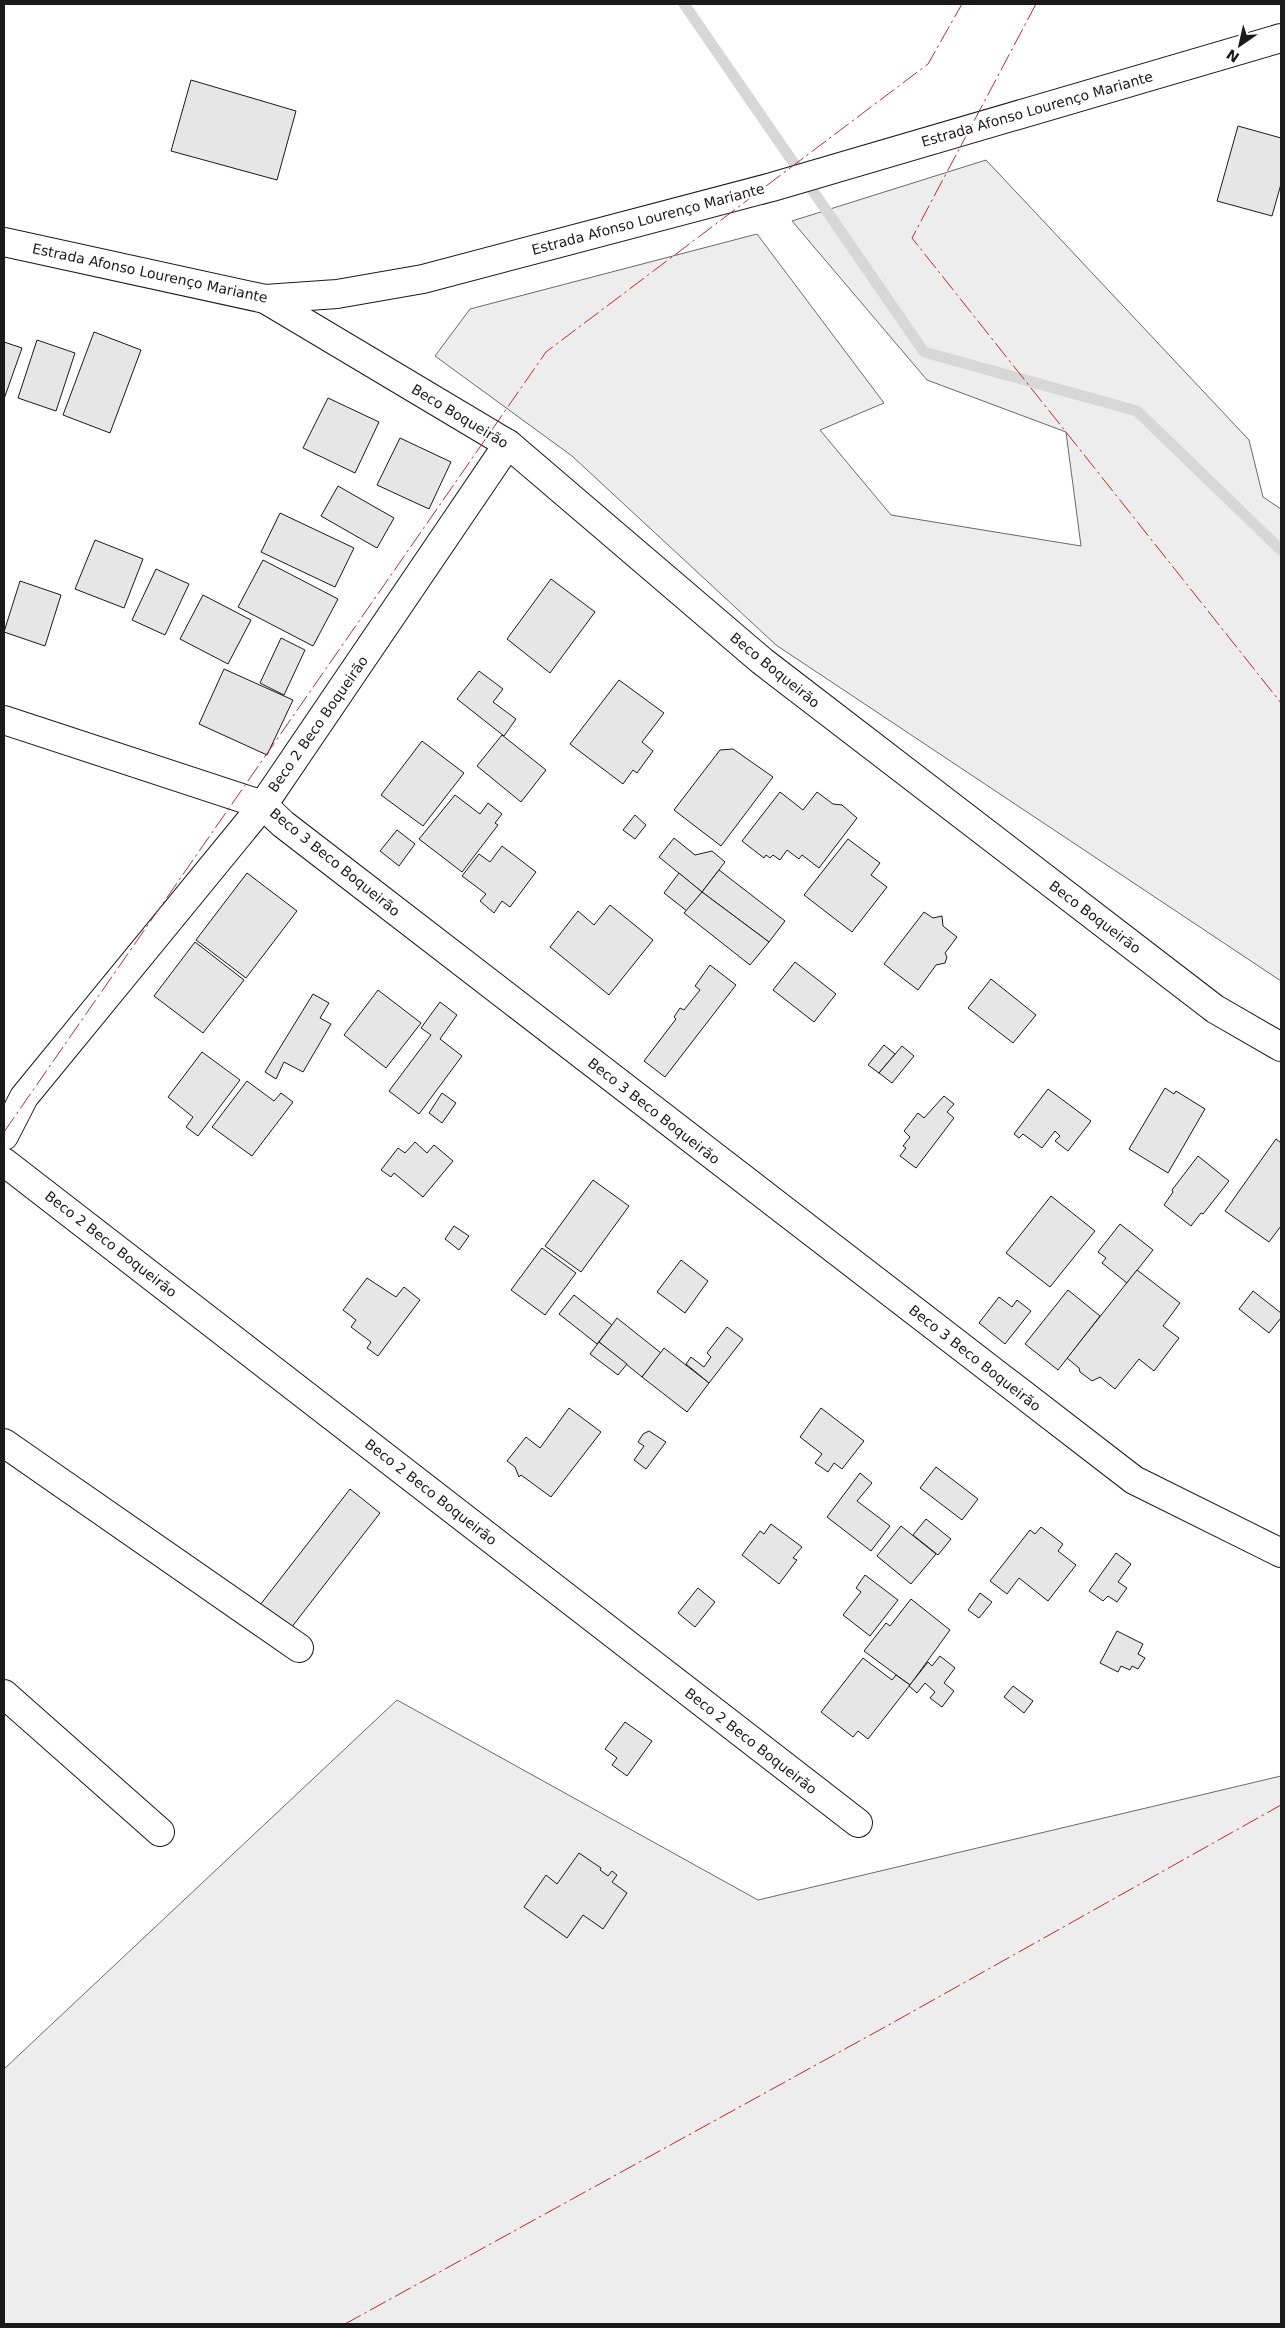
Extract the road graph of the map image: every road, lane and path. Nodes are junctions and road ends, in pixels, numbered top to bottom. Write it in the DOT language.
graph roads {
  1 [pos="1281,38"];
  2 [pos="4,242"];
  3 [pos="265,299"];
  4 [pos="508,444"];
  5 [pos="4,720"];
  6 [pos="263,805"];
  7 [pos="1281,1047"];
  8 [pos="4,1136"];
  9 [pos="4,1162"];
  10 [pos="4,1443"];
  11 [pos="1281,1553"];
  12 [pos="299,1648"];
  13 [pos="4,1694"];
  14 [pos="858,1824"];
  15 [pos="160,1832"];
  1 -- 3 [label="street, Estrada Afonso Lourenço Mariante"];
  2 -- 3 [label="street, Estrada Afonso Lourenço Mariante"];
  3 -- 4 [label="street, Beco Boqueirão"];
  4 -- 6 [label="street, Beco 2 Beco Boqueirão"];
  4 -- 7 [label="street, Beco Boqueirão"];
  5 -- 6 [label="street, Beco 3 Beco Boqueirão"];
  6 -- 8 [label="street, Beco 2 Beco Boqueirão"];
  6 -- 11 [label="street, Beco 3 Beco Boqueirão"];
  9 -- 14 [label="street, Beco 2 Beco Boqueirão"];
  10 -- 12 [label="street"];
  13 -- 15 [label="street"];
}
